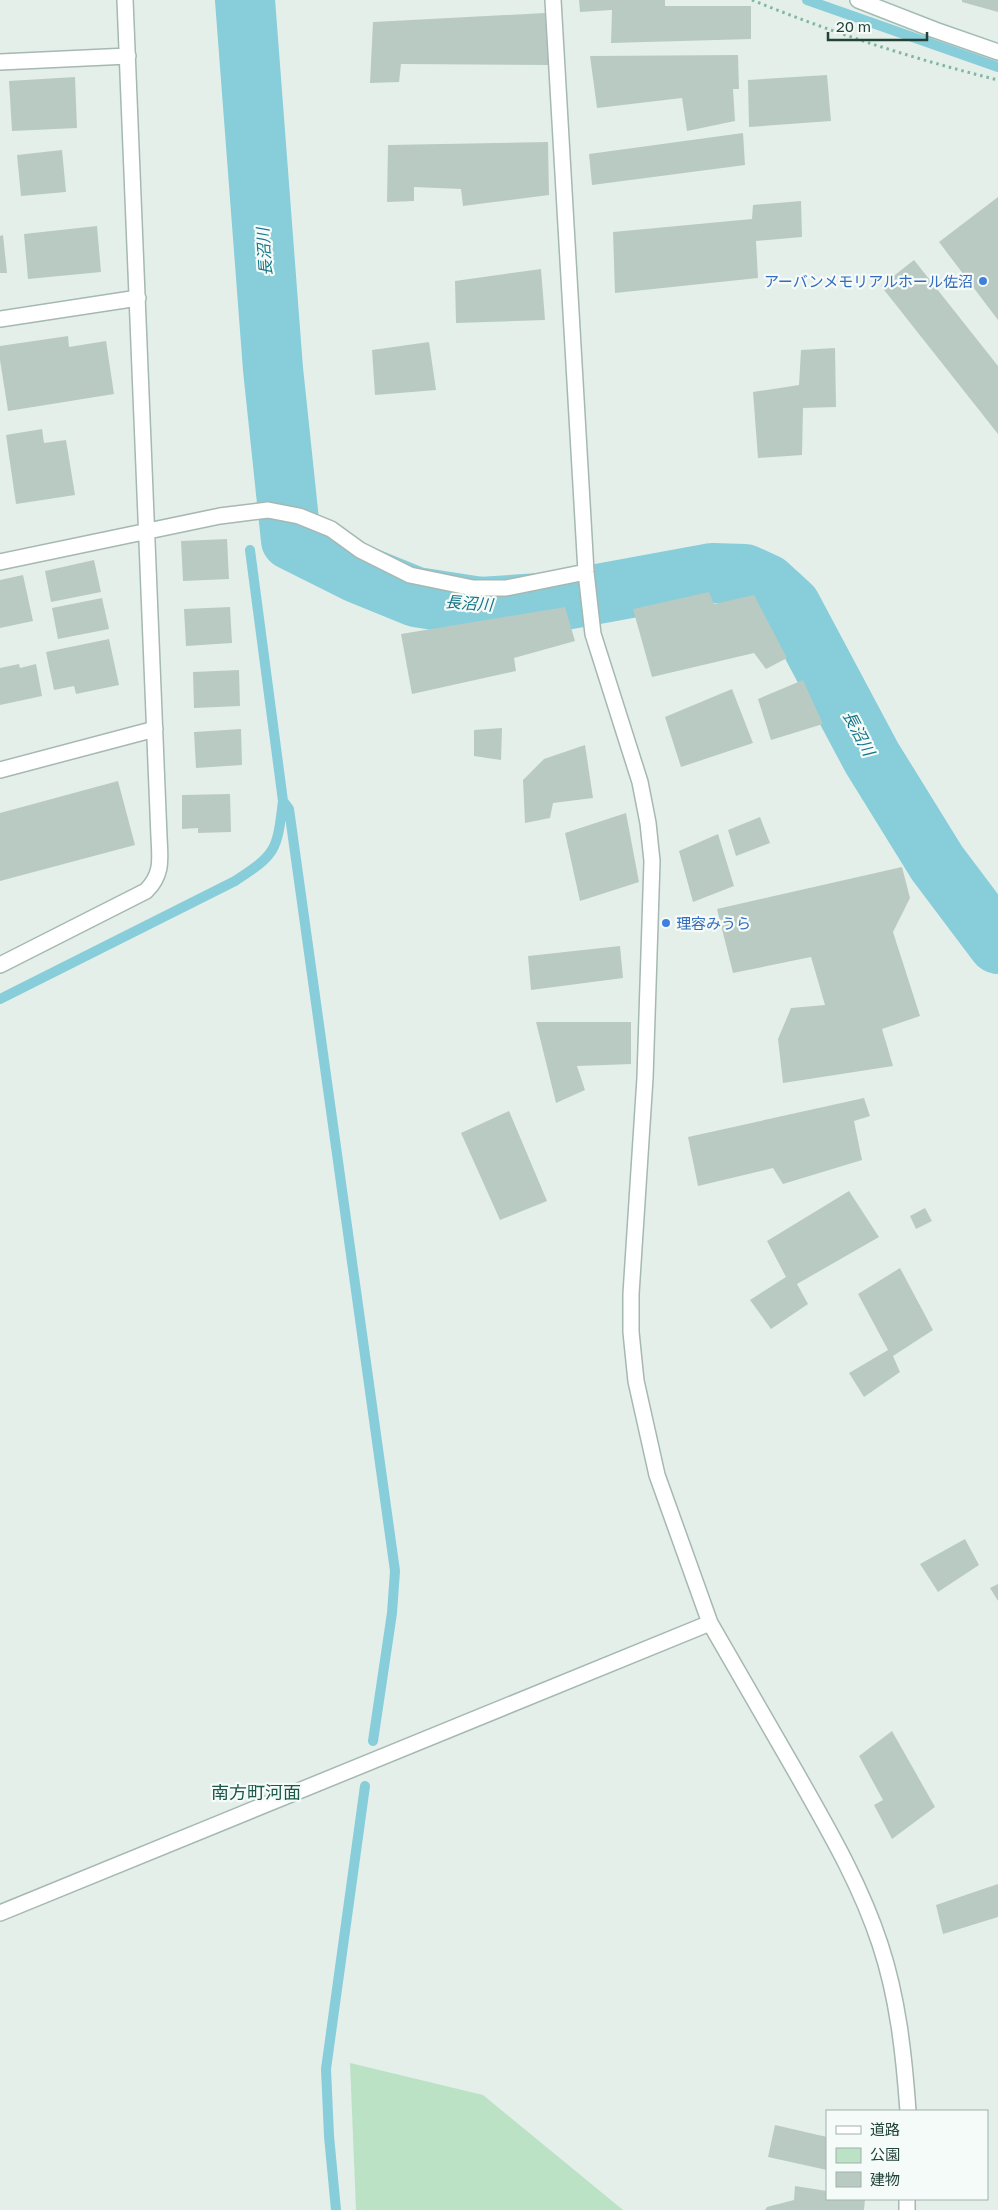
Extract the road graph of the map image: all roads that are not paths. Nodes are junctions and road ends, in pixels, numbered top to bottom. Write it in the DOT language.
graph roads {
  1 [pos="125,0"];
  2 [pos="553,0"];
  3 [pos="858,0"];
  4 [pos="998,52"];
  5 [pos="128,56"];
  6 [pos="0,62"];
  7 [pos="138,298"];
  8 [pos="0,319"];
  9 [pos="147,532"];
  10 [pos="0,562"];
  11 [pos="587,577"];
  12 [pos="155,729"];
  13 [pos="0,770"];
  14 [pos="0,966"];
  15 [pos="710,1623"];
  16 [pos="0,1913"];
  17 [pos="908,2110"];
  1 -- 5 [label="street"];
  2 -- 11 [label="street"];
  3 -- 4 [label="street"];
  5 -- 6 [label="street"];
  5 -- 7 [label="street"];
  7 -- 8 [label="street"];
  7 -- 9 [label="street"];
  9 -- 10 [label="street"];
  9 -- 11 [label="street"];
  9 -- 12 [label="street"];
  11 -- 15 [label="street"];
  12 -- 13 [label="street"];
  12 -- 14 [label="street"];
  15 -- 16 [label="street"];
  15 -- 17 [label="street"];
}
